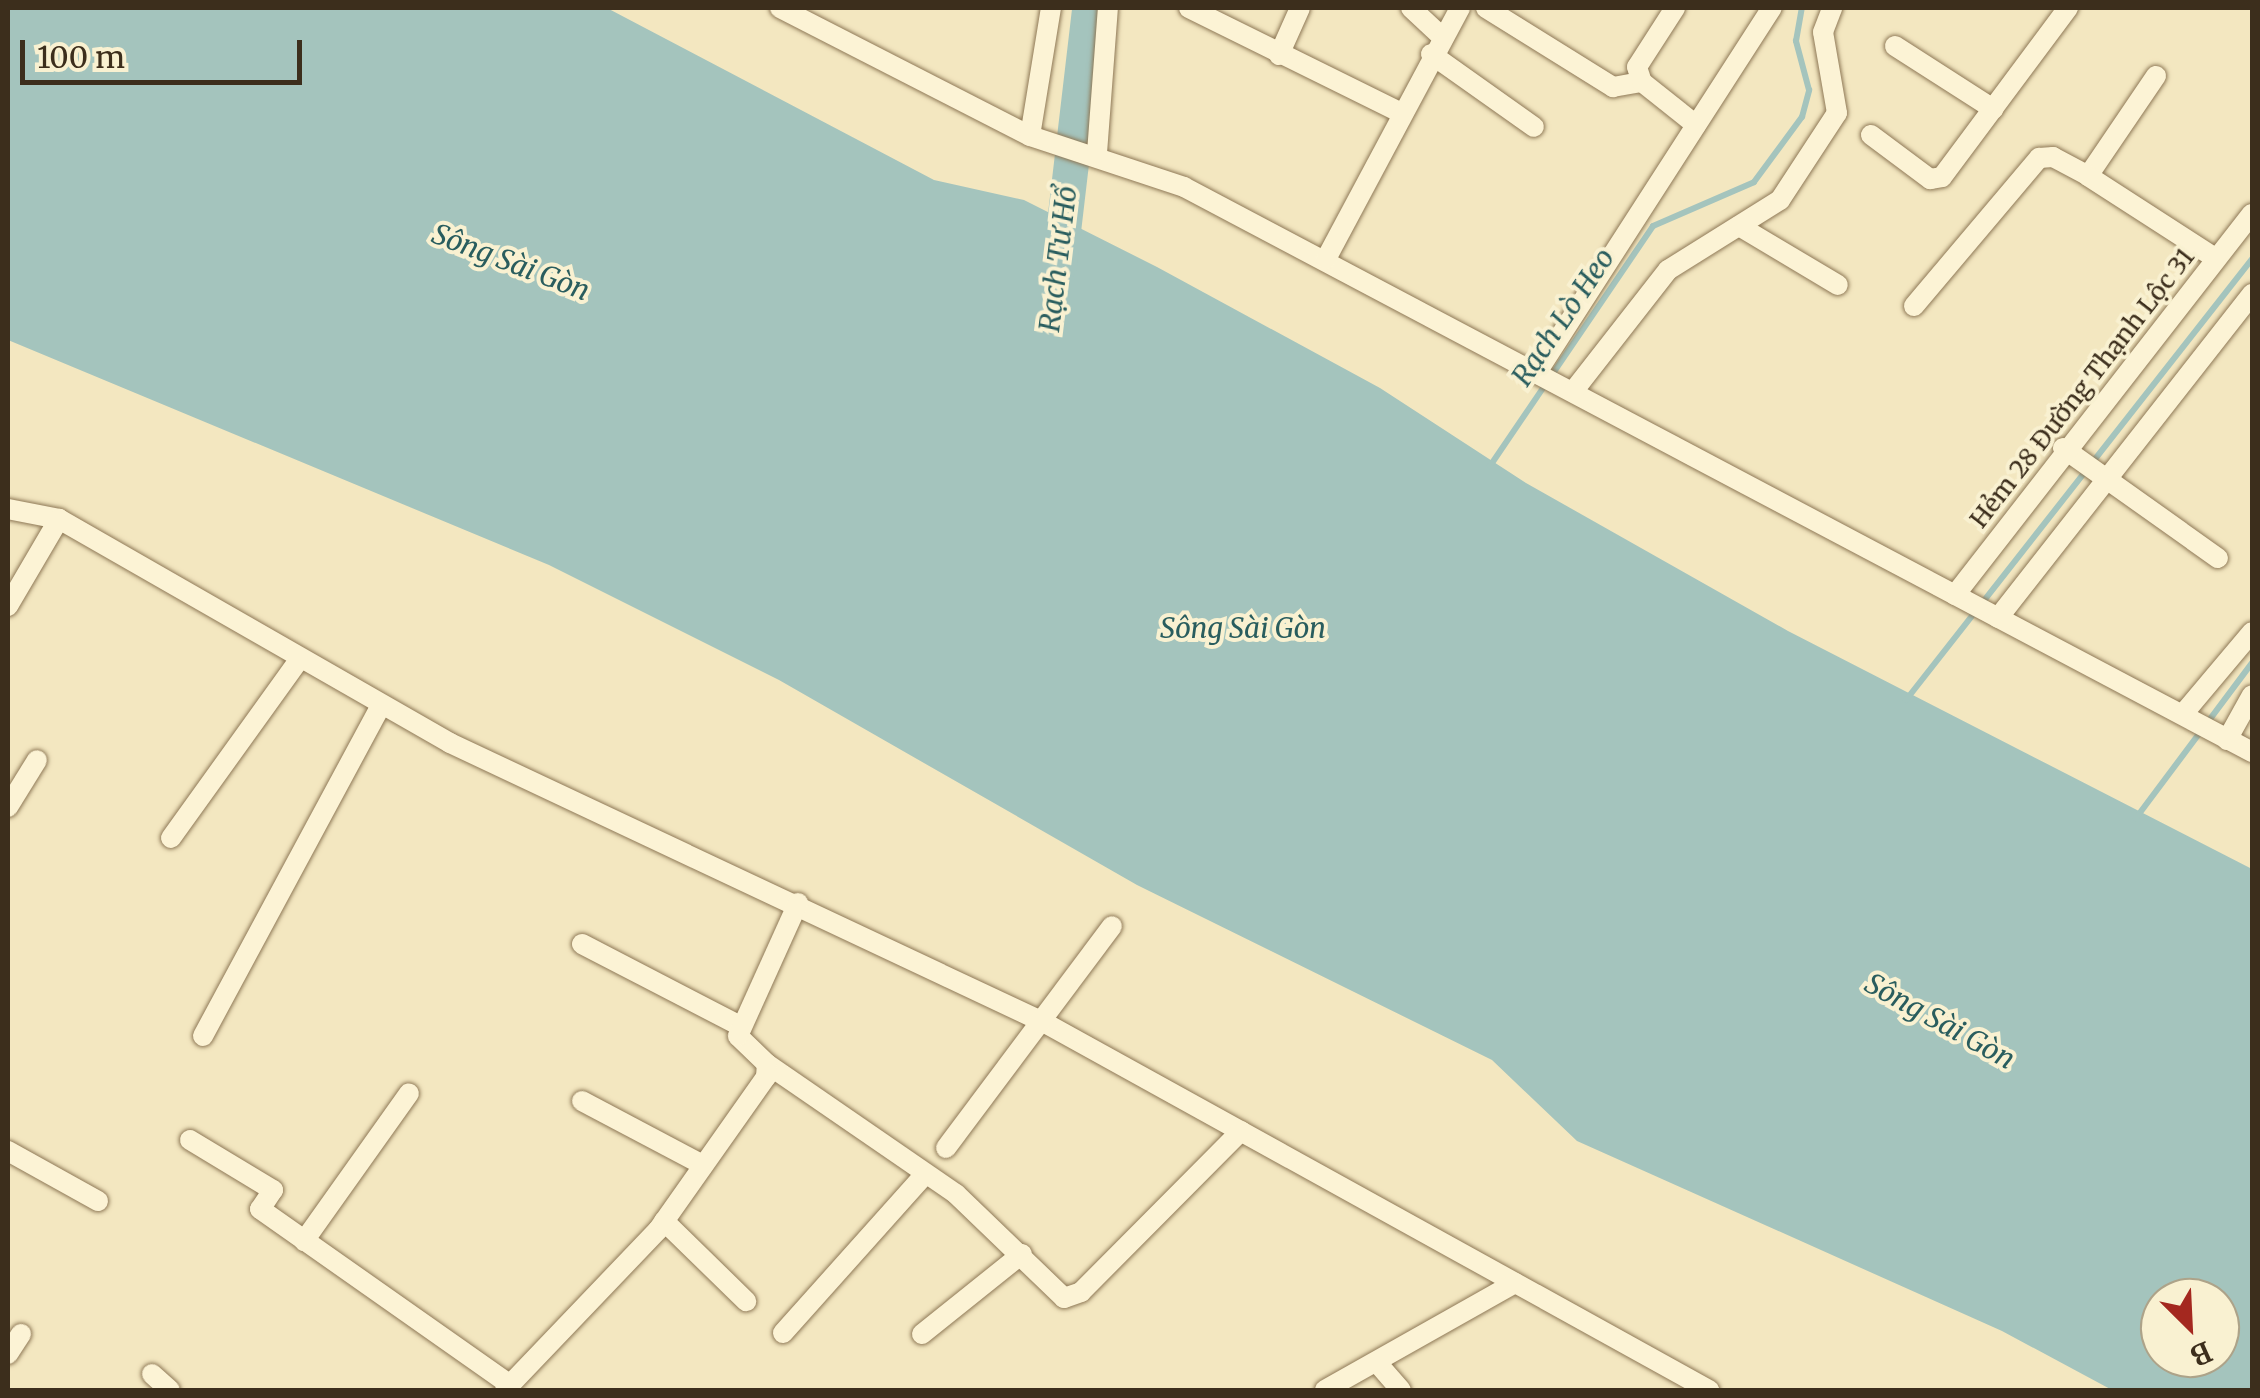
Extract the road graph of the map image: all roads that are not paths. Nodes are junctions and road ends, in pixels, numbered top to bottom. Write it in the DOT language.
graph roads {
  1 [pos="780,8"];
  2 [pos="1051,8"];
  3 [pos="1108,8"];
  4 [pos="1189,8"];
  5 [pos="1300,8"];
  6 [pos="1412,8"];
  7 [pos="1460,8"];
  8 [pos="1486,8"];
  9 [pos="1676,8"];
  10 [pos="1772,8"];
  11 [pos="1832,8"];
  12 [pos="2068,8"];
  13 [pos="805,14"];
  14 [pos="1436,45"];
  15 [pos="1895,46"];
  16 [pos="1279,55"];
  17 [pos="2156,76"];
  18 [pos="1642,82"];
  19 [pos="1992,108"];
  20 [pos="1401,113"];
  21 [pos="1696,125"];
  22 [pos="1534,127"];
  23 [pos="1871,135"];
  24 [pos="1037,137"];
  25 [pos="1091,152"];
  26 [pos="2088,176"];
  27 [pos="2252,214"];
  28 [pos="1739,226"];
  29 [pos="2215,258"];
  30 [pos="1326,259"];
  31 [pos="1838,285"];
  32 [pos="2252,294"];
  33 [pos="1914,306"];
  34 [pos="1540,370"];
  35 [pos="1568,385"];
  36 [pos="2071,453"];
  37 [pos="2103,476"];
  38 [pos="8,509"];
  39 [pos="58,518"];
  40 [pos="2218,558"];
  41 [pos="1961,598"];
  42 [pos="8,606"];
  43 [pos="1994,616"];
  44 [pos="2252,632"];
  45 [pos="298,661"];
  46 [pos="2252,695"];
  47 [pos="381,706"];
  48 [pos="2189,717"];
  49 [pos="2221,737"];
  50 [pos="2252,752"];
  51 [pos="37,760"];
  52 [pos="8,806"];
  53 [pos="171,838"];
  54 [pos="798,903"];
  55 [pos="1112,926"];
  56 [pos="582,944"];
  57 [pos="1046,1023"];
  58 [pos="740,1026"];
  59 [pos="204,1036"];
  60 [pos="767,1064"];
  61 [pos="409,1092"];
  62 [pos="582,1102"];
  63 [pos="1241,1131"];
  64 [pos="190,1140"];
  65 [pos="946,1148"];
  66 [pos="8,1151"];
  67 [pos="703,1165"];
  68 [pos="926,1174"];
  69 [pos="98,1200"];
  70 [pos="664,1221"];
  71 [pos="304,1241"];
  72 [pos="1022,1254"];
  73 [pos="1508,1279"];
  74 [pos="746,1301"];
  75 [pos="783,1333"];
  76 [pos="21,1334"];
  77 [pos="922,1334"];
  78 [pos="8,1354"];
  79 [pos="1379,1365"];
  80 [pos="152,1374"];
  81 [pos="508,1388"];
  82 [pos="170,1390"];
  83 [pos="1325,1390"];
  84 [pos="1401,1390"];
  85 [pos="1709,1390"];
  1 -- 13 [label="street"];
  2 -- 24 [label="street"];
  3 -- 25 [label="street"];
  4 -- 16 [label="street"];
  5 -- 16 [label="street"];
  6 -- 14 [label="street"];
  7 -- 14 [label="street"];
  8 -- 18 [label="street"];
  9 -- 18 [label="street"];
  10 -- 21 [label="street"];
  11 -- 28 [label="street"];
  12 -- 19 [label="street"];
  13 -- 24 [label="street"];
  14 -- 20 [label="street"];
  14 -- 22 [label="street"];
  15 -- 19 [label="street"];
  16 -- 20 [label="street"];
  17 -- 26 [label="street"];
  18 -- 21 [label="street"];
  19 -- 23 [label="street"];
  20 -- 30 [label="street"];
  21 -- 34 [label="street"];
  24 -- 25 [label="street"];
  25 -- 30 [label="street"];
  26 -- 29 [label="street"];
  26 -- 33 [label="street"];
  27 -- 29 [label="street, Hẻm 28 Đường Thạnh Lộc 31"];
  28 -- 31 [label="street"];
  28 -- 35 [label="street"];
  29 -- 36 [label="street, Hẻm 28 Đường Thạnh Lộc 31"];
  30 -- 34 [label="street"];
  32 -- 37 [label="street"];
  34 -- 35 [label="street"];
  35 -- 41 [label="street"];
  36 -- 37 [label="street"];
  36 -- 41 [label="street, Hẻm 28 Đường Thạnh Lộc 31"];
  37 -- 40 [label="street"];
  37 -- 43 [label="street"];
  38 -- 39 [label="street"];
  39 -- 42 [label="street"];
  39 -- 45 [label="street"];
  41 -- 43 [label="street"];
  43 -- 48 [label="street"];
  44 -- 48 [label="street"];
  45 -- 47 [label="street"];
  45 -- 53 [label="street"];
  46 -- 49 [label="street"];
  47 -- 54 [label="street"];
  47 -- 59 [label="street"];
  48 -- 49 [label="street"];
  49 -- 50 [label="street"];
  51 -- 52 [label="street"];
  54 -- 57 [label="street"];
  54 -- 58 [label="street"];
  55 -- 57 [label="street"];
  56 -- 58 [label="street"];
  57 -- 63 [label="street"];
  57 -- 65 [label="street"];
  58 -- 60 [label="street"];
  60 -- 67 [label="street"];
  60 -- 68 [label="street"];
  61 -- 71 [label="street"];
  62 -- 67 [label="street"];
  63 -- 72 [label="street"];
  63 -- 73 [label="street"];
  64 -- 71 [label="street"];
  66 -- 69 [label="street"];
  67 -- 70 [label="street"];
  68 -- 72 [label="street"];
  68 -- 75 [label="street"];
  70 -- 74 [label="street"];
  70 -- 81 [label="street"];
  71 -- 81 [label="street"];
  72 -- 77 [label="street"];
  73 -- 79 [label="street"];
  73 -- 85 [label="street"];
  76 -- 78 [label="street"];
  79 -- 83 [label="street"];
  79 -- 84 [label="street"];
  80 -- 82 [label="street"];
}
